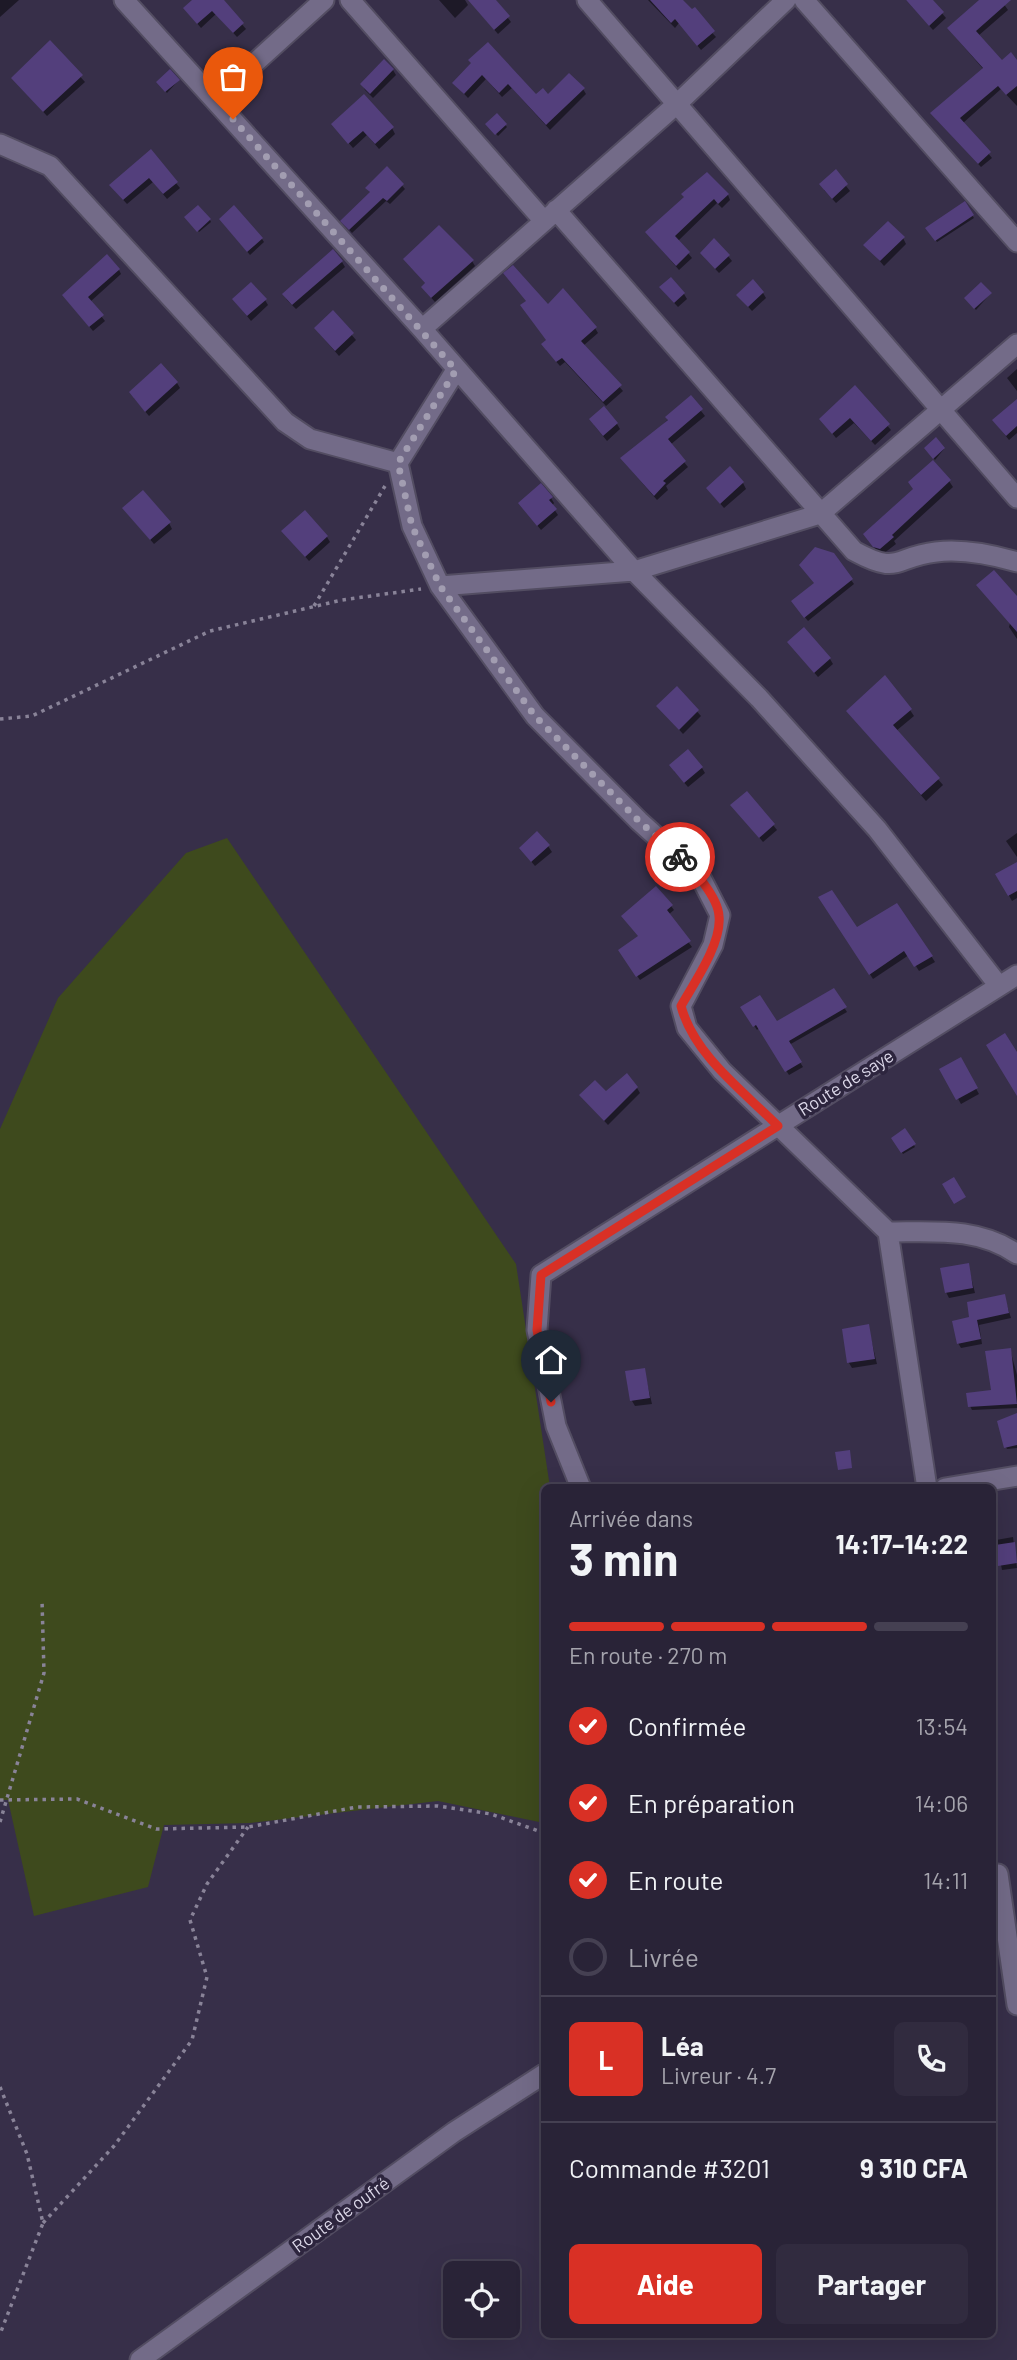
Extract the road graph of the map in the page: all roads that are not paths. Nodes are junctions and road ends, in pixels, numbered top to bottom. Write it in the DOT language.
graph roads {
  1 [pos="124,0"];
  2 [pos="324,0"];
  3 [pos="349,0"];
  4 [pos="587,0"];
  5 [pos="786,0"];
  6 [pos="804,0"];
  7 [pos="215,99"];
  8 [pos="678,103"];
  9 [pos="0,144"];
  10 [pos="550,216"];
  11 [pos="1017,242"];
  12 [pos="422,329"];
  13 [pos="1017,344"];
  14 [pos="456,370"];
  15 [pos="942,410"];
  16 [pos="398,463"];
  17 [pos="1017,498"];
  18 [pos="820,514"];
  19 [pos="1017,562"];
  20 [pos="634,571"];
  21 [pos="440,586"];
  22 [pos="1017,975"];
  23 [pos="999,986"];
  24 [pos="778,1126"];
  25 [pos="888,1233"];
  26 [pos="1017,1254"];
  27 [pos="1017,1476"];
  28 [pos="579,1484"];
  29 [pos="926,1484"];
  30 [pos="969,1484"];
  31 [pos="1017,1868"];
  32 [pos="996,1874"];
  33 [pos="996,1880"];
  34 [pos="1017,2005"];
  35 [pos="541,2076"];
  36 [pos="140,2360"];
  1 -- 7 [label="street"];
  2 -- 7 [label="street"];
  3 -- 10 [label="street"];
  4 -- 8 [label="street"];
  5 -- 8 [label="street"];
  6 -- 11 [label="street"];
  7 -- 12 [label="street"];
  8 -- 10 [label="street"];
  8 -- 15 [label="street"];
  9 -- 16 [label="street"];
  10 -- 12 [label="street"];
  10 -- 18 [label="street"];
  12 -- 14 [label="street"];
  13 -- 15 [label="street"];
  14 -- 16 [label="street"];
  14 -- 20 [label="street"];
  15 -- 17 [label="street"];
  15 -- 18 [label="street"];
  16 -- 21 [label="street"];
  18 -- 19 [label="street"];
  18 -- 20 [label="street"];
  20 -- 21 [label="street"];
  20 -- 23 [label="street"];
  21 -- 24 [label="street"];
  22 -- 23 [label="street, Route de saye"];
  23 -- 24 [label="street, Route de saye"];
  24 -- 25 [label="street"];
  24 -- 28 [label="street, Route de saye"];
  25 -- 26 [label="street"];
  25 -- 29 [label="street"];
  27 -- 30 [label="street"];
  31 -- 32 [label="street"];
  33 -- 34 [label="street"];
  35 -- 36 [label="street, Route de oufré"];
}
